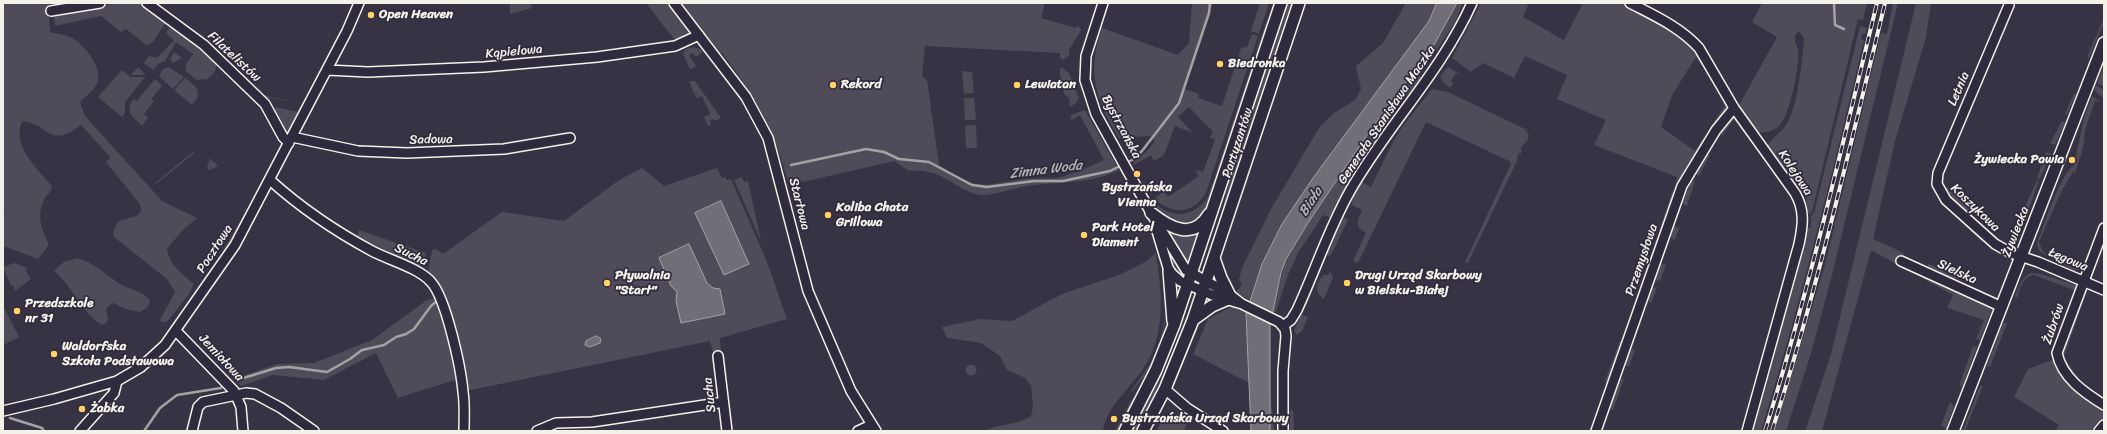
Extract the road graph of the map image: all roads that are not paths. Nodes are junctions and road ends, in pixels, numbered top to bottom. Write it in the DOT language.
graph roads {
  1 [pos="100,3"];
  2 [pos="147,3"];
  3 [pos="359,3"];
  4 [pos="674,3"];
  5 [pos="1103,3"];
  6 [pos="1281,3"];
  7 [pos="1299,3"];
  8 [pos="1472,3"];
  9 [pos="1630,3"];
  10 [pos="2009,5"];
  11 [pos="51,11"];
  12 [pos="699,35"];
  13 [pos="2104,43"];
  14 [pos="327,70"];
  15 [pos="1734,108"];
  16 [pos="570,138"];
  17 [pos="291,140"];
  18 [pos="270,180"];
  19 [pos="1937,184"];
  20 [pos="1216,201"];
  21 [pos="1151,213"];
  22 [pos="2104,228"];
  23 [pos="2021,256"];
  24 [pos="1214,258"];
  25 [pos="1901,261"];
  26 [pos="1169,271"];
  27 [pos="1191,274"];
  28 [pos="2083,281"];
  29 [pos="1187,285"];
  30 [pos="1204,287"];
  31 [pos="2104,290"];
  32 [pos="1227,297"];
  33 [pos="2002,307"];
  34 [pos="1193,320"];
  35 [pos="1174,326"];
  36 [pos="1283,326"];
  37 [pos="176,331"];
  38 [pos="718,356"];
  39 [pos="117,381"];
  40 [pos="1165,389"];
  41 [pos="237,395"];
  42 [pos="718,402"];
  43 [pos="2104,405"];
  44 [pos="3,411"];
  45 [pos="2104,425"];
  46 [pos="873,428"];
  47 [pos="80,431"];
  48 [pos="192,431"];
  49 [pos="243,431"];
  50 [pos="314,431"];
  51 [pos="464,431"];
  52 [pos="537,431"];
  53 [pos="727,431"];
  54 [pos="858,431"];
  55 [pos="1125,431"];
  56 [pos="1143,431"];
  57 [pos="1223,431"];
  58 [pos="1283,431"];
  59 [pos="1596,431"];
  60 [pos="1747,431"];
  61 [pos="1953,431"];
  62 [pos="2099,431"];
  1 -- 11 [label="street"];
  2 -- 17 [label="street, Filatelistów"];
  3 -- 14 [label="street, Pocztowa"];
  4 -- 12 [label="street, Startowa"];
  5 -- 21 [label="street, Bystrzańska"];
  6 -- 20 [label="main road, Partyzantów"];
  7 -- 24 [label="main road, Partyzantów"];
  8 -- 36 [label="street, Generała Stanisława Maczka"];
  9 -- 15 [label="street, Kolejowa"];
  10 -- 19 [label="street, Letnia"];
  12 -- 14 [label="street, Kąpielowa"];
  12 -- 46 [label="street, Startowa"];
  13 -- 23 [label="main road, Żywiecka"];
  14 -- 17 [label="street, Pocztowa"];
  15 -- 59 [label="street, Przemysłowa"];
  15 -- 60 [label="street, Kolejowa"];
  16 -- 17 [label="street, Sadowa"];
  17 -- 18 [label="street, Pocztowa"];
  18 -- 37 [label="street, Pocztowa"];
  18 -- 51 [label="street, Sucha"];
  19 -- 23 [label="street, Koszykowa"];
  20 -- 21 [label="main road"];
  20 -- 27 [label="main road, Partyzantów"];
  21 -- 26 [label="street, Bystrzańska"];
  21 -- 27 [label="street, Bystrzańska"];
  22 -- 28 [label="street"];
  23 -- 28 [label="street, Łęgowa"];
  23 -- 33 [label="main road, Żywiecka"];
  24 -- 30 [label="main road, Partyzantów"];
  24 -- 32 [label="main road"];
  25 -- 33 [label="street, Sielska"];
  26 -- 29 [label="street"];
  26 -- 35 [label="main road"];
  27 -- 29 [label="main road, Partyzantów"];
  27 -- 30 [label="street, Bystrzańska"];
  28 -- 31 [label="street, Łęgowa"];
  28 -- 43 [label="street, Żubrów"];
  29 -- 30 [label="street"];
  29 -- 35 [label="main road"];
  30 -- 32 [label="street"];
  30 -- 34 [label="main road"];
  32 -- 34 [label="main road"];
  32 -- 36 [label="street"];
  33 -- 61 [label="main road, Żywiecka"];
  34 -- 40 [label="main road"];
  35 -- 55 [label="main road"];
  36 -- 58 [label="street"];
  37 -- 39 [label="street, Pocztowa"];
  37 -- 41 [label="street, Jemiołowa"];
  38 -- 53 [label="street, Sucha"];
  39 -- 44 [label="street, Pocztowa"];
  39 -- 47 [label="street"];
  40 -- 56 [label="main road"];
  40 -- 57 [label="street"];
  41 -- 48 [label="street"];
  41 -- 49 [label="street, Jemiołowa"];
  41 -- 50 [label="street"];
  42 -- 52 [label="street, Sucha"];
  45 -- 62 [label="street"];
  46 -- 54 [label="street, Startowa"];
}
